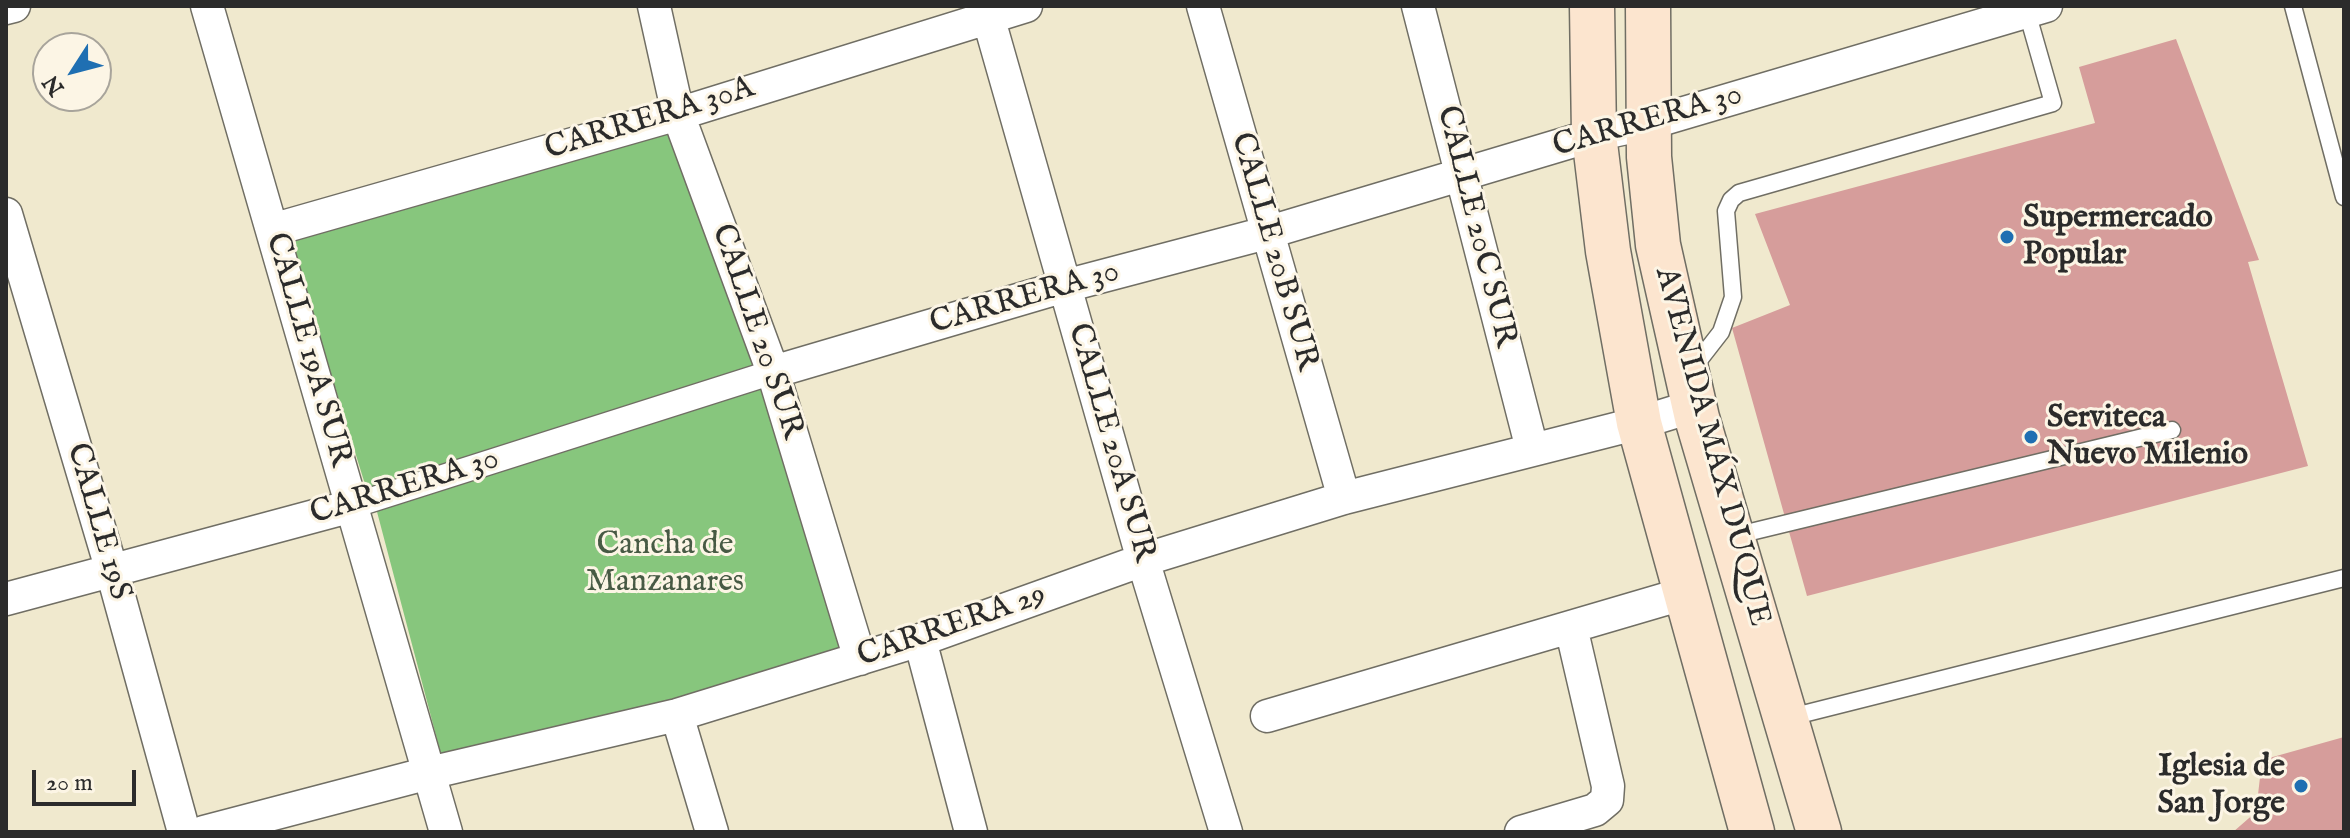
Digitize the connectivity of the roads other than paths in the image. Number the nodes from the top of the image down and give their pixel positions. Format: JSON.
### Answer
{"nodes":[{"id":1,"x":14,"y":6,"type":"edge"},
{"id":2,"x":207,"y":6,"type":"edge"},
{"id":3,"x":654,"y":6,"type":"edge"},
{"id":4,"x":1026,"y":6,"type":"edge"},
{"id":5,"x":1203,"y":6,"type":"edge"},
{"id":6,"x":1418,"y":6,"type":"edge"},
{"id":7,"x":1592,"y":6,"type":"edge"},
{"id":8,"x":1648,"y":6,"type":"edge"},
{"id":9,"x":2293,"y":6,"type":"edge"},
{"id":10,"x":6,"y":8,"type":"edge"},
{"id":11,"x":2037,"y":9,"type":"edge"},
{"id":12,"x":986,"y":11,"type":"edge"},
{"id":13,"x":678,"y":114,"type":"junction"},
{"id":14,"x":1650,"y":123,"type":"junction"},
{"id":15,"x":1594,"y":135,"type":"junction"},
{"id":16,"x":1461,"y":176,"type":"junction"},
{"id":17,"x":2344,"y":197,"type":"edge"},
{"id":18,"x":6,"y":214,"type":"edge"},
{"id":19,"x":272,"y":230,"type":"junction"},
{"id":20,"x":1266,"y":233,"type":"junction"},
{"id":21,"x":1065,"y":286,"type":"junction"},
{"id":22,"x":773,"y":372,"type":"junction"},
{"id":23,"x":1691,"y":391,"type":"junction"},
{"id":24,"x":1639,"y":423,"type":"junction"},
{"id":25,"x":2172,"y":430,"type":"dead end"},
{"id":26,"x":1532,"y":449,"type":"junction"},
{"id":27,"x":1344,"y":498,"type":"junction"},
{"id":28,"x":352,"y":506,"type":"junction"},
{"id":29,"x":1732,"y":537,"type":"junction"},
{"id":30,"x":1143,"y":560,"type":"junction"},
{"id":31,"x":112,"y":571,"type":"junction"},
{"id":32,"x":2344,"y":578,"type":"edge"},
{"id":33,"x":1686,"y":593,"type":"junction"},
{"id":34,"x":6,"y":599,"type":"edge"},
{"id":35,"x":1571,"y":627,"type":"junction"},
{"id":36,"x":920,"y":640,"type":"junction"},
{"id":37,"x":860,"y":659,"type":"junction"},
{"id":38,"x":677,"y":715,"type":"junction"},
{"id":39,"x":1267,"y":716,"type":"dead end"},
{"id":40,"x":1785,"y":719,"type":"junction"},
{"id":41,"x":429,"y":773,"type":"junction"},
{"id":42,"x":184,"y":832,"type":"edge"},
{"id":43,"x":204,"y":832,"type":"edge"},
{"id":44,"x":446,"y":832,"type":"edge"},
{"id":45,"x":712,"y":832,"type":"edge"},
{"id":46,"x":971,"y":832,"type":"edge"},
{"id":47,"x":1226,"y":832,"type":"edge"},
{"id":48,"x":1521,"y":832,"type":"edge"},
{"id":49,"x":1752,"y":832,"type":"edge"},
{"id":50,"x":1819,"y":832,"type":"edge"}],
"edges":[{"from":1,"to":10,"type":"street"},
{"from":2,"to":19,"type":"street","name":"CALLE 19A SUR"},
{"from":3,"to":13,"type":"street","name":"CALLE 20 SUR"},
{"from":4,"to":12,"type":"street","name":"CARRERA 30A"},
{"from":5,"to":20,"type":"street","name":"CALLE 20B SUR"},
{"from":6,"to":16,"type":"street","name":"CALLE 20C SUR"},
{"from":7,"to":15,"type":"main road","name":"AVENIDA MÁX DUQUE"},
{"from":8,"to":14,"type":"main road","name":"AVENIDA MÁX DUQUE"},
{"from":9,"to":17,"type":"lane"},
{"from":11,"to":14,"type":"street","name":"CARRERA 30"},
{"from":11,"to":23,"type":"lane"},
{"from":12,"to":13,"type":"street","name":"CARRERA 30A"},
{"from":12,"to":21,"type":"street","name":"CALLE 20A SUR"},
{"from":13,"to":19,"type":"street","name":"CARRERA 30A"},
{"from":13,"to":22,"type":"street","name":"CALLE 20 SUR"},
{"from":14,"to":15,"type":"street","name":"CARRERA 30"},
{"from":14,"to":23,"type":"main road","name":"AVENIDA MÁX DUQUE"},
{"from":15,"to":16,"type":"street","name":"CARRERA 30"},
{"from":15,"to":24,"type":"main road","name":"AVENIDA MÁX DUQUE"},
{"from":16,"to":20,"type":"street","name":"CARRERA 30"},
{"from":16,"to":26,"type":"street","name":"CALLE 20C SUR"},
{"from":18,"to":31,"type":"street","name":"CALLE 19S"},
{"from":19,"to":28,"type":"street","name":"CALLE 19A SUR"},
{"from":20,"to":21,"type":"street","name":"CARRERA 30"},
{"from":20,"to":27,"type":"street","name":"CALLE 20B SUR"},
{"from":21,"to":22,"type":"street","name":"CARRERA 30"},
{"from":21,"to":30,"type":"street","name":"CALLE 20A SUR"},
{"from":22,"to":28,"type":"street","name":"CARRERA 30"},
{"from":22,"to":37,"type":"street","name":"CALLE 20 SUR"},
{"from":23,"to":24,"type":"street","name":"CARRERA 29"},
{"from":23,"to":29,"type":"main road","name":"AVENIDA MÁX DUQUE"},
{"from":24,"to":26,"type":"street","name":"CARRERA 29"},
{"from":24,"to":33,"type":"main road","name":"AVENIDA MÁX DUQUE"},
{"from":25,"to":29,"type":"lane"},
{"from":26,"to":27,"type":"street","name":"CARRERA 29"},
{"from":27,"to":30,"type":"street","name":"CARRERA 29"},
{"from":28,"to":31,"type":"street","name":"CARRERA 30"},
{"from":28,"to":41,"type":"street","name":"CALLE 19A SUR"},
{"from":29,"to":40,"type":"main road","name":"AVENIDA MÁX DUQUE"},
{"from":30,"to":36,"type":"street","name":"CARRERA 29"},
{"from":30,"to":47,"type":"street","name":"CALLE 20A SUR"},
{"from":31,"to":34,"type":"street","name":"CARRERA 30"},
{"from":31,"to":42,"type":"street","name":"CALLE 19S"},
{"from":32,"to":40,"type":"lane"},
{"from":33,"to":35,"type":"street"},
{"from":33,"to":49,"type":"main road","name":"AVENIDA MÁX DUQUE"},
{"from":35,"to":39,"type":"street"},
{"from":35,"to":48,"type":"street"},
{"from":36,"to":37,"type":"street","name":"CARRERA 29"},
{"from":36,"to":46,"type":"street"},
{"from":37,"to":38,"type":"street","name":"CARRERA 29"},
{"from":38,"to":41,"type":"street","name":"CARRERA 29"},
{"from":38,"to":45,"type":"street"},
{"from":40,"to":50,"type":"main road","name":"AVENIDA MÁX DUQUE"},
{"from":41,"to":43,"type":"street","name":"CARRERA 29"},
{"from":41,"to":44,"type":"street","name":"CALLE 19A SUR"}]}
